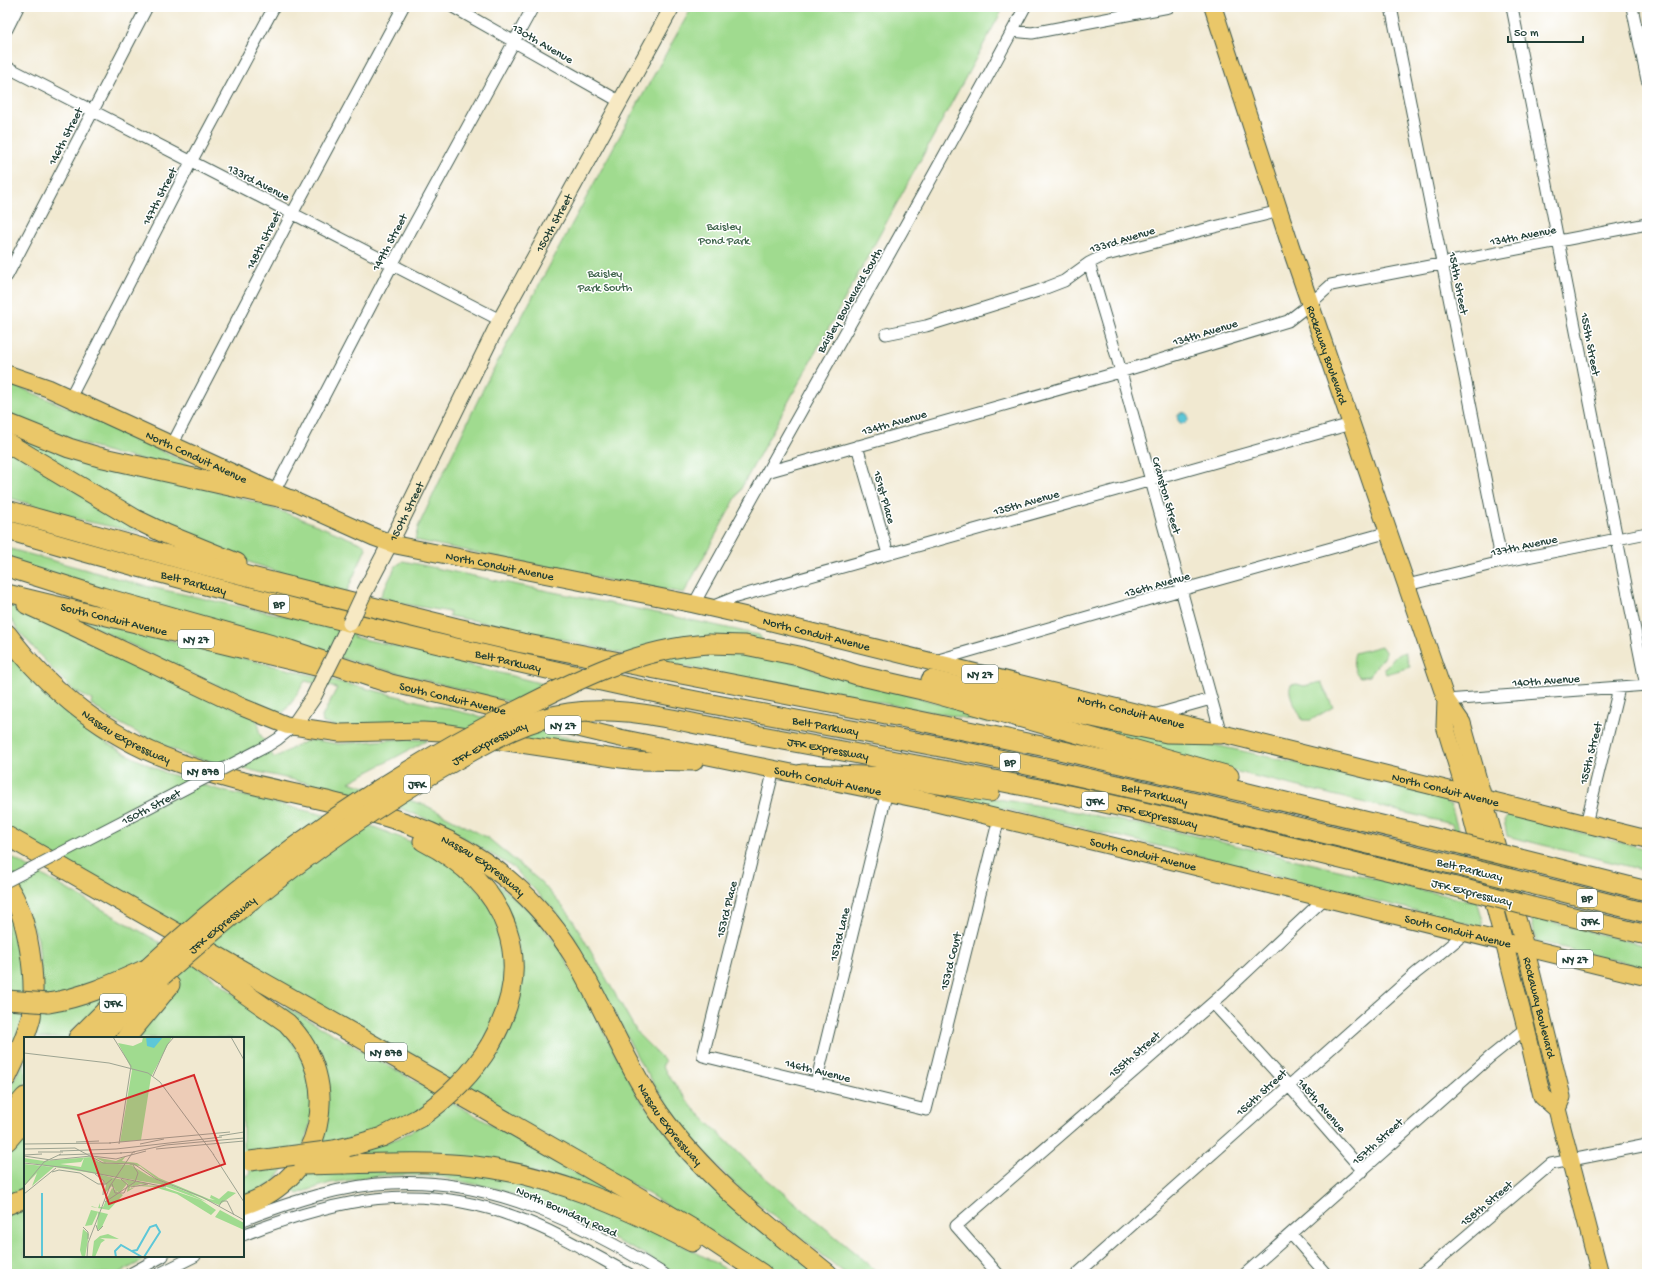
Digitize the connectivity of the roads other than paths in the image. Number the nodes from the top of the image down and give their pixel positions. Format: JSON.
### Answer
{"nodes":[{"id":1,"x":18,"y":7,"type":"edge"},
{"id":2,"x":147,"y":7,"type":"edge"},
{"id":3,"x":274,"y":7,"type":"edge"},
{"id":4,"x":403,"y":7,"type":"edge"},
{"id":5,"x":453,"y":7,"type":"edge"},
{"id":6,"x":532,"y":7,"type":"edge"},
{"id":7,"x":672,"y":7,"type":"edge"},
{"id":8,"x":1025,"y":7,"type":"edge"},
{"id":9,"x":1169,"y":7,"type":"edge"},
{"id":10,"x":1213,"y":7,"type":"edge"},
{"id":11,"x":1392,"y":7,"type":"edge"},
{"id":12,"x":1512,"y":7,"type":"edge"},
{"id":13,"x":1632,"y":7,"type":"edge"},
{"id":14,"x":7,"y":29,"type":"edge"},
{"id":15,"x":1012,"y":31,"type":"junction"},
{"id":16,"x":514,"y":41,"type":"junction"},
{"id":17,"x":7,"y":67,"type":"edge"},
{"id":18,"x":1647,"y":80,"type":"edge"},
{"id":19,"x":619,"y":101,"type":"junction"},
{"id":20,"x":93,"y":111,"type":"junction"},
{"id":21,"x":191,"y":162,"type":"junction"},
{"id":22,"x":1280,"y":211,"type":"junction"},
{"id":23,"x":292,"y":214,"type":"junction"},
{"id":24,"x":1647,"y":224,"type":"edge"},
{"id":25,"x":1558,"y":241,"type":"junction"},
{"id":26,"x":1089,"y":263,"type":"junction"},
{"id":27,"x":1442,"y":264,"type":"junction"},
{"id":28,"x":392,"y":265,"type":"junction"},
{"id":29,"x":7,"y":276,"type":"edge"},
{"id":30,"x":1310,"y":304,"type":"junction"},
{"id":31,"x":500,"y":320,"type":"junction"},
{"id":32,"x":886,"y":334,"type":"dead end"},
{"id":33,"x":7,"y":365,"type":"edge"},
{"id":34,"x":1120,"y":372,"type":"junction"},
{"id":35,"x":7,"y":374,"type":"edge"},
{"id":36,"x":48,"y":388,"type":"junction"},
{"id":37,"x":70,"y":398,"type":"junction"},
{"id":38,"x":7,"y":423,"type":"edge"},
{"id":39,"x":1351,"y":424,"type":"junction"},
{"id":40,"x":7,"y":442,"type":"edge"},
{"id":41,"x":172,"y":445,"type":"junction"},
{"id":42,"x":857,"y":446,"type":"junction"},
{"id":43,"x":767,"y":472,"type":"junction"},
{"id":44,"x":1150,"y":481,"type":"junction"},
{"id":45,"x":274,"y":492,"type":"junction"},
{"id":46,"x":292,"y":500,"type":"junction"},
{"id":47,"x":7,"y":510,"type":"edge"},
{"id":48,"x":7,"y":530,"type":"edge"},
{"id":49,"x":1389,"y":532,"type":"junction"},
{"id":50,"x":1647,"y":533,"type":"edge"},
{"id":51,"x":1617,"y":539,"type":"junction"},
{"id":52,"x":7,"y":540,"type":"edge"},
{"id":53,"x":390,"y":543,"type":"junction"},
{"id":54,"x":888,"y":554,"type":"junction"},
{"id":55,"x":123,"y":563,"type":"junction"},
{"id":56,"x":1497,"y":563,"type":"junction"},
{"id":57,"x":7,"y":567,"type":"edge"},
{"id":58,"x":1407,"y":585,"type":"junction"},
{"id":59,"x":1181,"y":590,"type":"junction"},
{"id":60,"x":7,"y":593,"type":"edge"},
{"id":61,"x":326,"y":597,"type":"junction"},
{"id":62,"x":7,"y":598,"type":"edge"},
{"id":63,"x":701,"y":606,"type":"junction"},
{"id":64,"x":7,"y":634,"type":"edge"},
{"id":65,"x":927,"y":677,"type":"junction"},
{"id":66,"x":386,"y":682,"type":"junction"},
{"id":67,"x":1646,"y":686,"type":"edge"},
{"id":68,"x":1619,"y":688,"type":"junction"},
{"id":69,"x":1212,"y":699,"type":"junction"},
{"id":70,"x":1446,"y":700,"type":"junction"},
{"id":71,"x":1148,"y":716,"type":"junction"},
{"id":72,"x":293,"y":726,"type":"junction"},
{"id":73,"x":1221,"y":734,"type":"junction"},
{"id":74,"x":740,"y":763,"type":"junction"},
{"id":75,"x":774,"y":769,"type":"junction"},
{"id":76,"x":802,"y":774,"type":"junction"},
{"id":77,"x":887,"y":791,"type":"junction"},
{"id":78,"x":298,"y":794,"type":"junction"},
{"id":79,"x":1466,"y":794,"type":"junction"},
{"id":80,"x":1483,"y":798,"type":"junction"},
{"id":81,"x":1000,"y":818,"type":"junction"},
{"id":82,"x":1354,"y":818,"type":"junction"},
{"id":83,"x":1192,"y":824,"type":"junction"},
{"id":84,"x":1586,"y":824,"type":"junction"},
{"id":85,"x":7,"y":837,"type":"edge"},
{"id":86,"x":1647,"y":839,"type":"edge"},
{"id":87,"x":1580,"y":874,"type":"junction"},
{"id":88,"x":7,"y":881,"type":"edge"},
{"id":89,"x":1647,"y":884,"type":"edge"},
{"id":90,"x":7,"y":886,"type":"edge"},
{"id":91,"x":1647,"y":891,"type":"edge"},
{"id":92,"x":1325,"y":898,"type":"junction"},
{"id":93,"x":1647,"y":913,"type":"edge"},
{"id":94,"x":1465,"y":933,"type":"junction"},
{"id":95,"x":1647,"y":935,"type":"edge"},
{"id":96,"x":1503,"y":942,"type":"junction"},
{"id":97,"x":1525,"y":947,"type":"junction"},
{"id":98,"x":160,"y":976,"type":"junction"},
{"id":99,"x":1647,"y":977,"type":"edge"},
{"id":100,"x":7,"y":1000,"type":"edge"},
{"id":101,"x":1213,"y":1003,"type":"junction"},
{"id":102,"x":1526,"y":1028,"type":"junction"},
{"id":103,"x":25,"y":1037,"type":"edge"},
{"id":104,"x":79,"y":1037,"type":"edge"},
{"id":105,"x":100,"y":1037,"type":"edge"},
{"id":106,"x":127,"y":1037,"type":"edge"},
{"id":107,"x":24,"y":1039,"type":"edge"},
{"id":108,"x":703,"y":1056,"type":"joint"},
{"id":109,"x":7,"y":1077,"type":"edge"},
{"id":110,"x":816,"y":1083,"type":"junction"},
{"id":111,"x":1288,"y":1085,"type":"junction"},
{"id":112,"x":24,"y":1098,"type":"edge"},
{"id":113,"x":1557,"y":1109,"type":"junction"},
{"id":114,"x":926,"y":1110,"type":"joint"},
{"id":115,"x":7,"y":1118,"type":"edge"},
{"id":116,"x":24,"y":1121,"type":"edge"},
{"id":117,"x":7,"y":1141,"type":"edge"},
{"id":118,"x":1647,"y":1145,"type":"edge"},
{"id":119,"x":1570,"y":1160,"type":"junction"},
{"id":120,"x":247,"y":1164,"type":"edge"},
{"id":121,"x":1363,"y":1171,"type":"junction"},
{"id":122,"x":24,"y":1198,"type":"edge"},
{"id":123,"x":7,"y":1205,"type":"edge"},
{"id":124,"x":244,"y":1205,"type":"edge"},
{"id":125,"x":244,"y":1220,"type":"edge"},
{"id":126,"x":1291,"y":1234,"type":"junction"},
{"id":127,"x":244,"y":1235,"type":"edge"},
{"id":128,"x":161,"y":1257,"type":"edge"},
{"id":129,"x":193,"y":1257,"type":"edge"},
{"id":130,"x":130,"y":1274,"type":"edge"},
{"id":131,"x":159,"y":1274,"type":"edge"},
{"id":132,"x":629,"y":1274,"type":"edge"},
{"id":133,"x":664,"y":1274,"type":"edge"},
{"id":134,"x":749,"y":1274,"type":"edge"},
{"id":135,"x":762,"y":1274,"type":"edge"},
{"id":136,"x":828,"y":1274,"type":"edge"},
{"id":137,"x":998,"y":1274,"type":"edge"},
{"id":138,"x":1077,"y":1274,"type":"edge"},
{"id":139,"x":1245,"y":1274,"type":"edge"},
{"id":140,"x":1326,"y":1274,"type":"edge"},
{"id":141,"x":1422,"y":1274,"type":"edge"},
{"id":142,"x":1600,"y":1274,"type":"edge"}],
"edges":[{"from":1,"to":14,"type":"street"},
{"from":2,"to":20,"type":"street","name":"146th Street"},
{"from":3,"to":21,"type":"street","name":"147th Street"},
{"from":4,"to":23,"type":"street","name":"148th Street"},
{"from":5,"to":16,"type":"street","name":"130th Avenue"},
{"from":6,"to":16,"type":"street","name":"149th Street"},
{"from":7,"to":19,"type":"main road","name":"150th Street"},
{"from":8,"to":15,"type":"street","name":"Baisley Boulevard South"},
{"from":9,"to":15,"type":"street"},
{"from":10,"to":22,"type":"main road","name":"Rockaway Boulevard"},
{"from":11,"to":27,"type":"street","name":"154th Street"},
{"from":12,"to":25,"type":"street","name":"155th Street"},
{"from":13,"to":18,"type":"street"},
{"from":15,"to":43,"type":"street","name":"Baisley Boulevard South"},
{"from":16,"to":19,"type":"street","name":"130th Avenue"},
{"from":16,"to":28,"type":"street","name":"149th Street"},
{"from":17,"to":20,"type":"street","name":"133rd Avenue"},
{"from":19,"to":31,"type":"main road","name":"150th Street"},
{"from":20,"to":21,"type":"street","name":"133rd Avenue"},
{"from":20,"to":29,"type":"street","name":"146th Street"},
{"from":21,"to":23,"type":"street","name":"133rd Avenue"},
{"from":21,"to":37,"type":"street","name":"147th Street"},
{"from":22,"to":26,"type":"street","name":"133rd Avenue"},
{"from":22,"to":30,"type":"main road","name":"Rockaway Boulevard"},
{"from":23,"to":28,"type":"street","name":"133rd Avenue"},
{"from":23,"to":41,"type":"street","name":"148th Street"},
{"from":24,"to":25,"type":"street","name":"134th Avenue"},
{"from":25,"to":27,"type":"street","name":"134th Avenue"},
{"from":25,"to":51,"type":"street","name":"155th Street"},
{"from":26,"to":32,"type":"street","name":"133rd Avenue"},
{"from":26,"to":34,"type":"street","name":"Cranston Street"},
{"from":27,"to":30,"type":"street","name":"134th Avenue"},
{"from":27,"to":56,"type":"street","name":"154th Street"},
{"from":28,"to":31,"type":"street","name":"133rd Avenue"},
{"from":28,"to":45,"type":"street","name":"149th Street"},
{"from":30,"to":34,"type":"street","name":"134th Avenue"},
{"from":30,"to":39,"type":"main road","name":"Rockaway Boulevard"},
{"from":31,"to":53,"type":"main road","name":"150th Street"},
{"from":33,"to":36,"type":"street"},
{"from":34,"to":42,"type":"street","name":"134th Avenue"},
{"from":34,"to":44,"type":"street","name":"Cranston Street"},
{"from":35,"to":36,"type":"main road","name":"North Conduit Avenue","number":"NY 27"},
{"from":36,"to":37,"type":"main road","name":"North Conduit Avenue","number":"NY 27"},
{"from":37,"to":41,"type":"main road","name":"North Conduit Avenue","number":"NY 27"},
{"from":38,"to":46,"type":"highway"},
{"from":39,"to":44,"type":"street","name":"135th Avenue"},
{"from":39,"to":49,"type":"main road","name":"Rockaway Boulevard"},
{"from":40,"to":61,"type":"highway"},
{"from":41,"to":45,"type":"main road","name":"North Conduit Avenue","number":"NY 27"},
{"from":42,"to":43,"type":"street","name":"134th Avenue"},
{"from":42,"to":54,"type":"street","name":"151st Place"},
{"from":43,"to":63,"type":"street","name":"Baisley Boulevard South"},
{"from":44,"to":54,"type":"street","name":"135th Avenue"},
{"from":44,"to":59,"type":"street","name":"Cranston Street"},
{"from":45,"to":46,"type":"main road","name":"North Conduit Avenue","number":"NY 27"},
{"from":46,"to":53,"type":"main road","name":"North Conduit Avenue","number":"NY 27"},
{"from":47,"to":61,"type":"highway","name":"Belt Parkway","number":"BP"},
{"from":48,"to":55,"type":"highway","name":"Belt Parkway","number":"BP"},
{"from":49,"to":58,"type":"main road","name":"Rockaway Boulevard"},
{"from":49,"to":59,"type":"street","name":"136th Avenue"},
{"from":50,"to":51,"type":"street","name":"137th Avenue"},
{"from":51,"to":56,"type":"street","name":"137th Avenue"},
{"from":51,"to":67,"type":"street","name":"155th Street"},
{"from":52,"to":55,"type":"highway"},
{"from":53,"to":63,"type":"main road","name":"North Conduit Avenue","number":"NY 27"},
{"from":53,"to":72,"type":"main road","name":"150th Street","bridge":true},
{"from":54,"to":63,"type":"street","name":"135th Avenue"},
{"from":55,"to":93,"type":"highway","name":"Belt Parkway","number":"BP","bridge":true},
{"from":56,"to":58,"type":"street","name":"137th Avenue"},
{"from":57,"to":66,"type":"highway"},
{"from":58,"to":70,"type":"main road","name":"Rockaway Boulevard"},
{"from":59,"to":65,"type":"street","name":"136th Avenue"},
{"from":59,"to":69,"type":"street","name":"Cranston Street"},
{"from":60,"to":66,"type":"main road","name":"South Conduit Avenue","number":"NY 27"},
{"from":61,"to":82,"type":"highway","name":"Belt Parkway","number":"BP"},
{"from":62,"to":72,"type":"main road"},
{"from":63,"to":65,"type":"main road","name":"North Conduit Avenue","number":"NY 27"},
{"from":64,"to":78,"type":"highway","name":"Nassau Expressway","number":"NY 878"},
{"from":65,"to":71,"type":"main road","name":"North Conduit Avenue","number":"NY 27"},
{"from":65,"to":73,"type":"highway"},
{"from":65,"to":82,"type":"highway"},
{"from":65,"to":98,"type":"highway","name":"JFK Expressway","number":"JFK","bridge":true},
{"from":66,"to":74,"type":"main road","name":"South Conduit Avenue","number":"NY 27"},
{"from":67,"to":68,"type":"street","name":"140th Avenue"},
{"from":68,"to":70,"type":"street","name":"140th Avenue"},
{"from":68,"to":84,"type":"street","name":"155th Street"},
{"from":69,"to":71,"type":"street"},
{"from":69,"to":73,"type":"street","name":"Cranston Street"},
{"from":70,"to":79,"type":"main road","name":"Rockaway Boulevard"},
{"from":70,"to":80,"type":"main road","name":"Rockaway Boulevard"},
{"from":71,"to":73,"type":"main road","name":"North Conduit Avenue","number":"NY 27"},
{"from":72,"to":74,"type":"main road"},
{"from":72,"to":88,"type":"street","name":"150th Street","bridge":true},
{"from":73,"to":79,"type":"main road","name":"North Conduit Avenue","number":"NY 27"},
{"from":74,"to":75,"type":"main road","name":"South Conduit Avenue","number":"NY 27"},
{"from":75,"to":76,"type":"main road","name":"South Conduit Avenue","number":"NY 27"},
{"from":75,"to":108,"type":"street","name":"153rd Place"},
{"from":76,"to":77,"type":"main road","name":"South Conduit Avenue","number":"NY 27"},
{"from":76,"to":83,"type":"highway"},
{"from":77,"to":81,"type":"main road","name":"South Conduit Avenue","number":"NY 27"},
{"from":77,"to":110,"type":"street","name":"153rd Lane"},
{"from":78,"to":120,"type":"highway","bridge":true},
{"from":78,"to":136,"type":"highway","name":"Nassau Expressway","number":"NY 878"},
{"from":79,"to":80,"type":"main road","name":"North Conduit Avenue","number":"NY 27"},
{"from":79,"to":96,"type":"main road","name":"Rockaway Boulevard"},
{"from":80,"to":84,"type":"main road","name":"North Conduit Avenue","number":"NY 27"},
{"from":80,"to":97,"type":"main road","name":"Rockaway Boulevard"},
{"from":81,"to":92,"type":"main road","name":"South Conduit Avenue","number":"NY 27"},
{"from":81,"to":114,"type":"street","name":"153rd Court"},
{"from":82,"to":87,"type":"highway","name":"Belt Parkway","number":"BP","bridge":true},
{"from":83,"to":95,"type":"highway","name":"JFK Expressway","number":"JFK","bridge":true},
{"from":83,"to":98,"type":"highway","name":"JFK Expressway","number":"JFK","bridge":true},
{"from":84,"to":86,"type":"main road","name":"North Conduit Avenue","number":"NY 27"},
{"from":85,"to":124,"type":"highway"},
{"from":85,"to":135,"type":"highway","number":"NY 878"},
{"from":87,"to":89,"type":"highway"},
{"from":87,"to":91,"type":"highway","name":"Belt Parkway","number":"BP"},
{"from":90,"to":103,"type":"highway"},
{"from":92,"to":94,"type":"main road","name":"South Conduit Avenue","number":"NY 27"},
{"from":92,"to":101,"type":"street","name":"155th Street"},
{"from":94,"to":96,"type":"main road","name":"South Conduit Avenue","number":"NY 27"},
{"from":94,"to":111,"type":"street","name":"156th Street"},
{"from":96,"to":97,"type":"main road","name":"South Conduit Avenue","number":"NY 27"},
{"from":96,"to":102,"type":"main road","name":"Rockaway Boulevard"},
{"from":97,"to":99,"type":"main road","name":"South Conduit Avenue","number":"NY 27"},
{"from":97,"to":113,"type":"main road","name":"Rockaway Boulevard"},
{"from":98,"to":100,"type":"highway","bridge":true},
{"from":98,"to":104,"type":"highway","name":"JFK Expressway","number":"JFK"},
{"from":98,"to":105,"type":"highway","name":"JFK Expressway","number":"JFK"},
{"from":98,"to":106,"type":"highway"},
{"from":101,"to":111,"type":"street","name":"145th Avenue"},
{"from":101,"to":137,"type":"street","name":"155th Street"},
{"from":102,"to":113,"type":"main road","name":"Rockaway Boulevard"},
{"from":102,"to":121,"type":"street","name":"157th Street"},
{"from":107,"to":109,"type":"highway"},
{"from":108,"to":110,"type":"street","name":"146th Avenue"},
{"from":110,"to":114,"type":"street","name":"146th Avenue"},
{"from":111,"to":121,"type":"street","name":"145th Avenue"},
{"from":111,"to":138,"type":"street","name":"156th Street"},
{"from":112,"to":115,"type":"highway"},
{"from":113,"to":119,"type":"main road","name":"Rockaway Boulevard"},
{"from":116,"to":117,"type":"highway"},
{"from":118,"to":119,"type":"street","name":"158th Street"},
{"from":119,"to":141,"type":"street","name":"158th Street"},
{"from":119,"to":142,"type":"main road","name":"Rockaway Boulevard"},
{"from":120,"to":134,"type":"highway","bridge":true},
{"from":121,"to":126,"type":"street","name":"157th Street"},
{"from":122,"to":123,"type":"highway"},
{"from":125,"to":133,"type":"street","name":"North Boundary Road"},
{"from":126,"to":139,"type":"street","name":"157th Street"},
{"from":126,"to":140,"type":"street"},
{"from":127,"to":132,"type":"street"},
{"from":128,"to":130,"type":"street"},
{"from":129,"to":131,"type":"street"}]}
